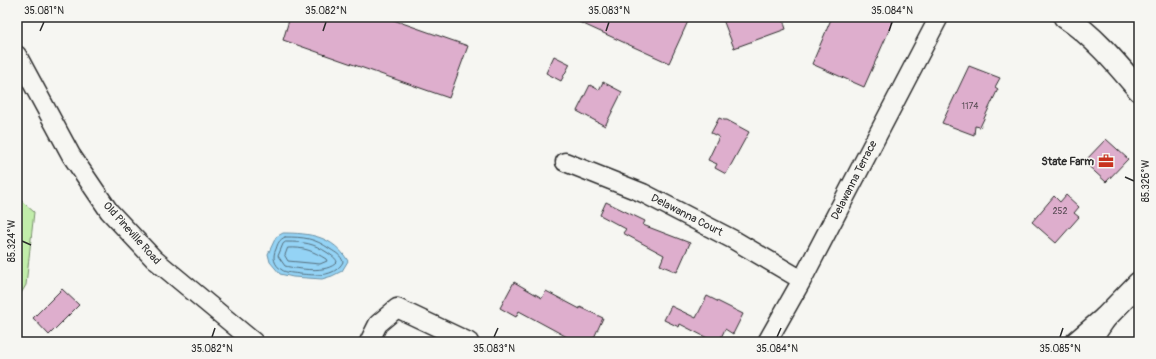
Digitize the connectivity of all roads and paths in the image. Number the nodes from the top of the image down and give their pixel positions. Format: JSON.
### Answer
{"nodes":[{"id":1,"x":939,"y":17,"type":"edge"},
{"id":2,"x":1065,"y":17,"type":"edge"},
{"id":3,"x":17,"y":55,"type":"edge"},
{"id":4,"x":1139,"y":90,"type":"edge"},
{"id":5,"x":565,"y":162,"type":"dead end"},
{"id":6,"x":802,"y":280,"type":"junction"},
{"id":7,"x":1139,"y":283,"type":"edge"},
{"id":8,"x":1105,"y":318,"type":"junction"},
{"id":9,"x":254,"y":342,"type":"edge"},
{"id":10,"x":369,"y":342,"type":"edge"},
{"id":11,"x":469,"y":342,"type":"edge"},
{"id":12,"x":767,"y":342,"type":"edge"},
{"id":13,"x":1077,"y":342,"type":"edge"},
{"id":14,"x":1089,"y":342,"type":"edge"}],
"edges":[{"from":1,"to":6,"type":"street","name":"Delawanna Terrace"},
{"from":2,"to":4,"type":"main road"},
{"from":3,"to":9,"type":"street","name":"Old Pineville Road"},
{"from":5,"to":6,"type":"street","name":"Delawanna Court"},
{"from":6,"to":12,"type":"street","name":"Delawanna Terrace"},
{"from":7,"to":8,"type":"main road"},
{"from":8,"to":13,"type":"main road"},
{"from":8,"to":14,"type":"main road"},
{"from":10,"to":11,"type":"street"}]}
